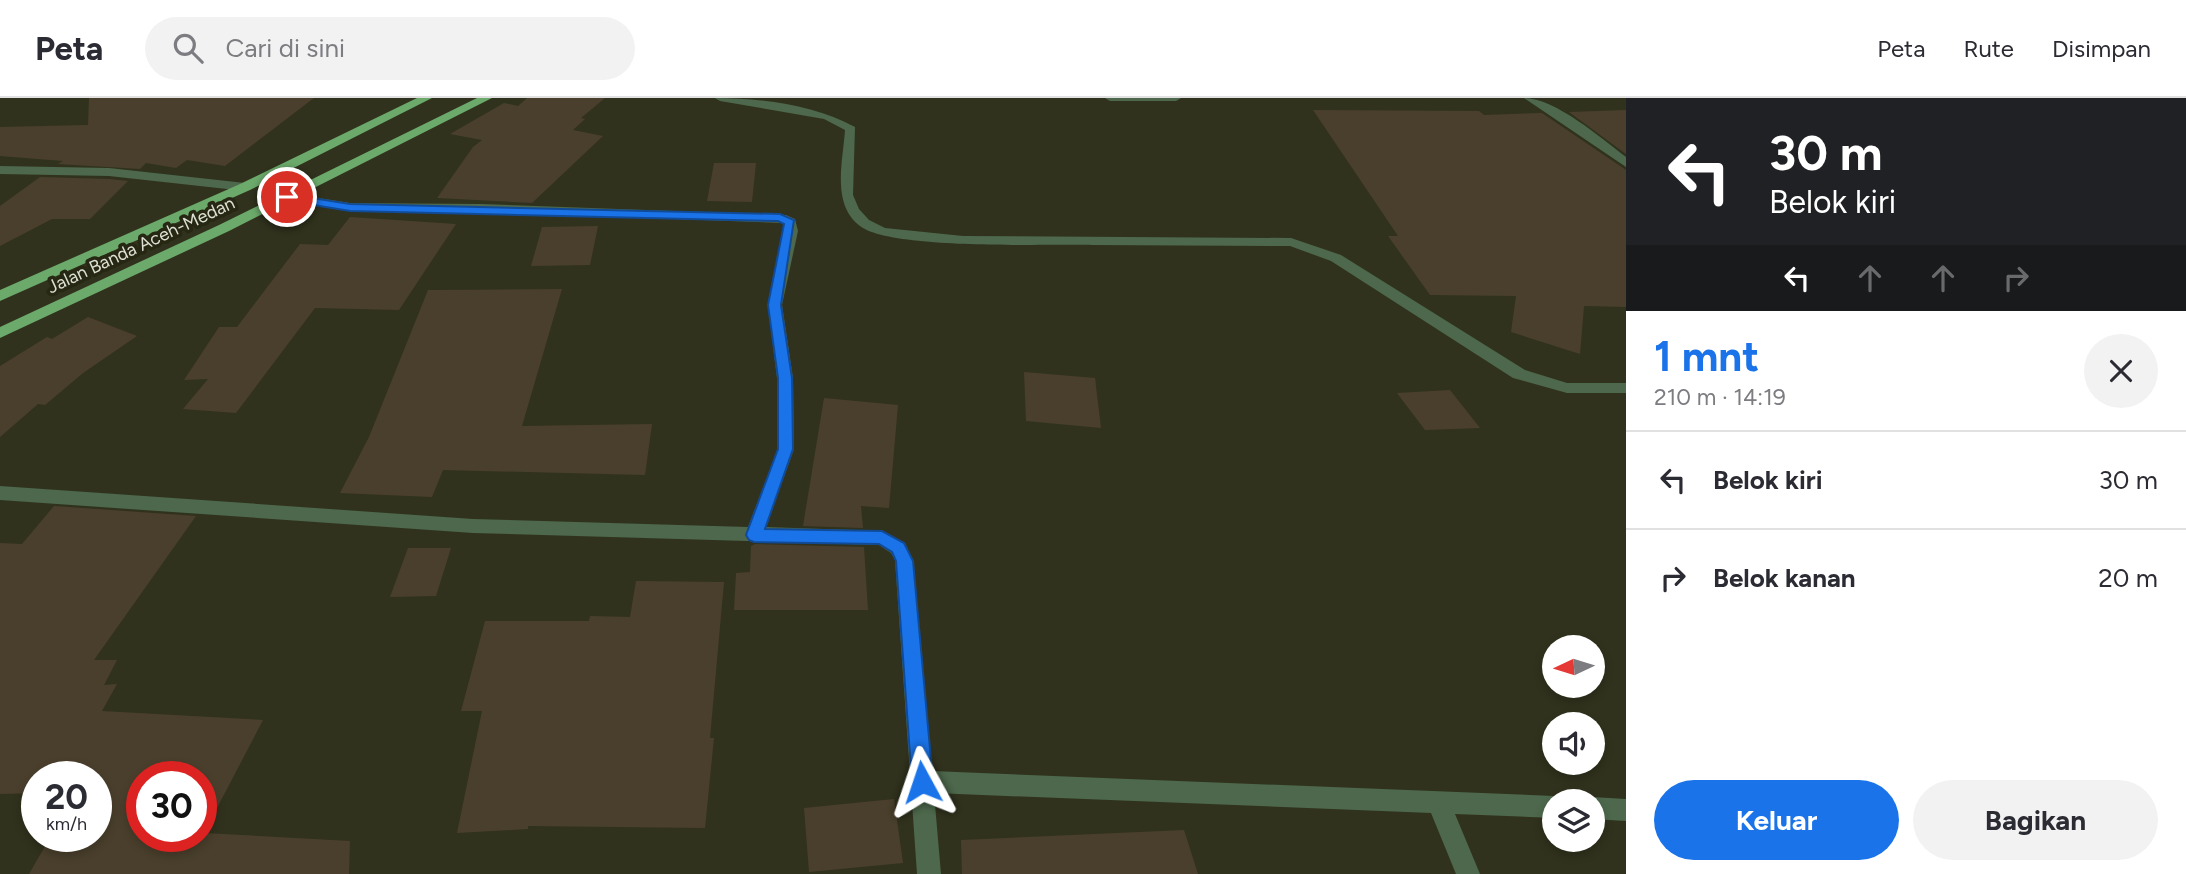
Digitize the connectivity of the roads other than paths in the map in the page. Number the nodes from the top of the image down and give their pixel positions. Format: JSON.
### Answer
{"nodes":[{"id":1,"x":426,"y":98,"type":"edge"},
{"id":2,"x":486,"y":98,"type":"edge"},
{"id":3,"x":720,"y":98,"type":"edge"},
{"id":4,"x":1110,"y":98,"type":"edge"},
{"id":5,"x":1176,"y":98,"type":"edge"},
{"id":6,"x":1529,"y":98,"type":"edge"},
{"id":7,"x":1626,"y":163,"type":"edge"},
{"id":8,"x":0,"y":170,"type":"edge"},
{"id":9,"x":245,"y":187,"type":"junction"},
{"id":10,"x":287,"y":197,"type":"junction"},
{"id":11,"x":0,"y":296,"type":"edge"},
{"id":12,"x":0,"y":333,"type":"edge"},
{"id":13,"x":1626,"y":388,"type":"edge"},
{"id":14,"x":0,"y":493,"type":"edge"},
{"id":15,"x":754,"y":535,"type":"junction"},
{"id":16,"x":922,"y":782,"type":"junction"},
{"id":17,"x":1438,"y":802,"type":"junction"},
{"id":18,"x":1542,"y":806,"type":"edge"},
{"id":19,"x":1605,"y":809,"type":"edge"},
{"id":20,"x":1626,"y":810,"type":"edge"},
{"id":21,"x":929,"y":874,"type":"edge"},
{"id":22,"x":1468,"y":874,"type":"edge"}],
"edges":[{"from":1,"to":9,"type":"highway","name":"Jalan Banda Aceh-Medan"},
{"from":2,"to":10,"type":"highway","name":"Jalan Banda Aceh-Medan"},
{"from":3,"to":13,"type":"street"},
{"from":4,"to":5,"type":"street"},
{"from":6,"to":7,"type":"street"},
{"from":8,"to":9,"type":"street"},
{"from":9,"to":11,"type":"highway","name":"Jalan Banda Aceh-Medan"},
{"from":10,"to":12,"type":"highway","name":"Jalan Banda Aceh-Medan"},
{"from":10,"to":15,"type":"street"},
{"from":14,"to":15,"type":"street"},
{"from":15,"to":16,"type":"street"},
{"from":16,"to":17,"type":"street"},
{"from":16,"to":21,"type":"street"},
{"from":17,"to":18,"type":"street"},
{"from":17,"to":22,"type":"street"},
{"from":19,"to":20,"type":"street"}]}
